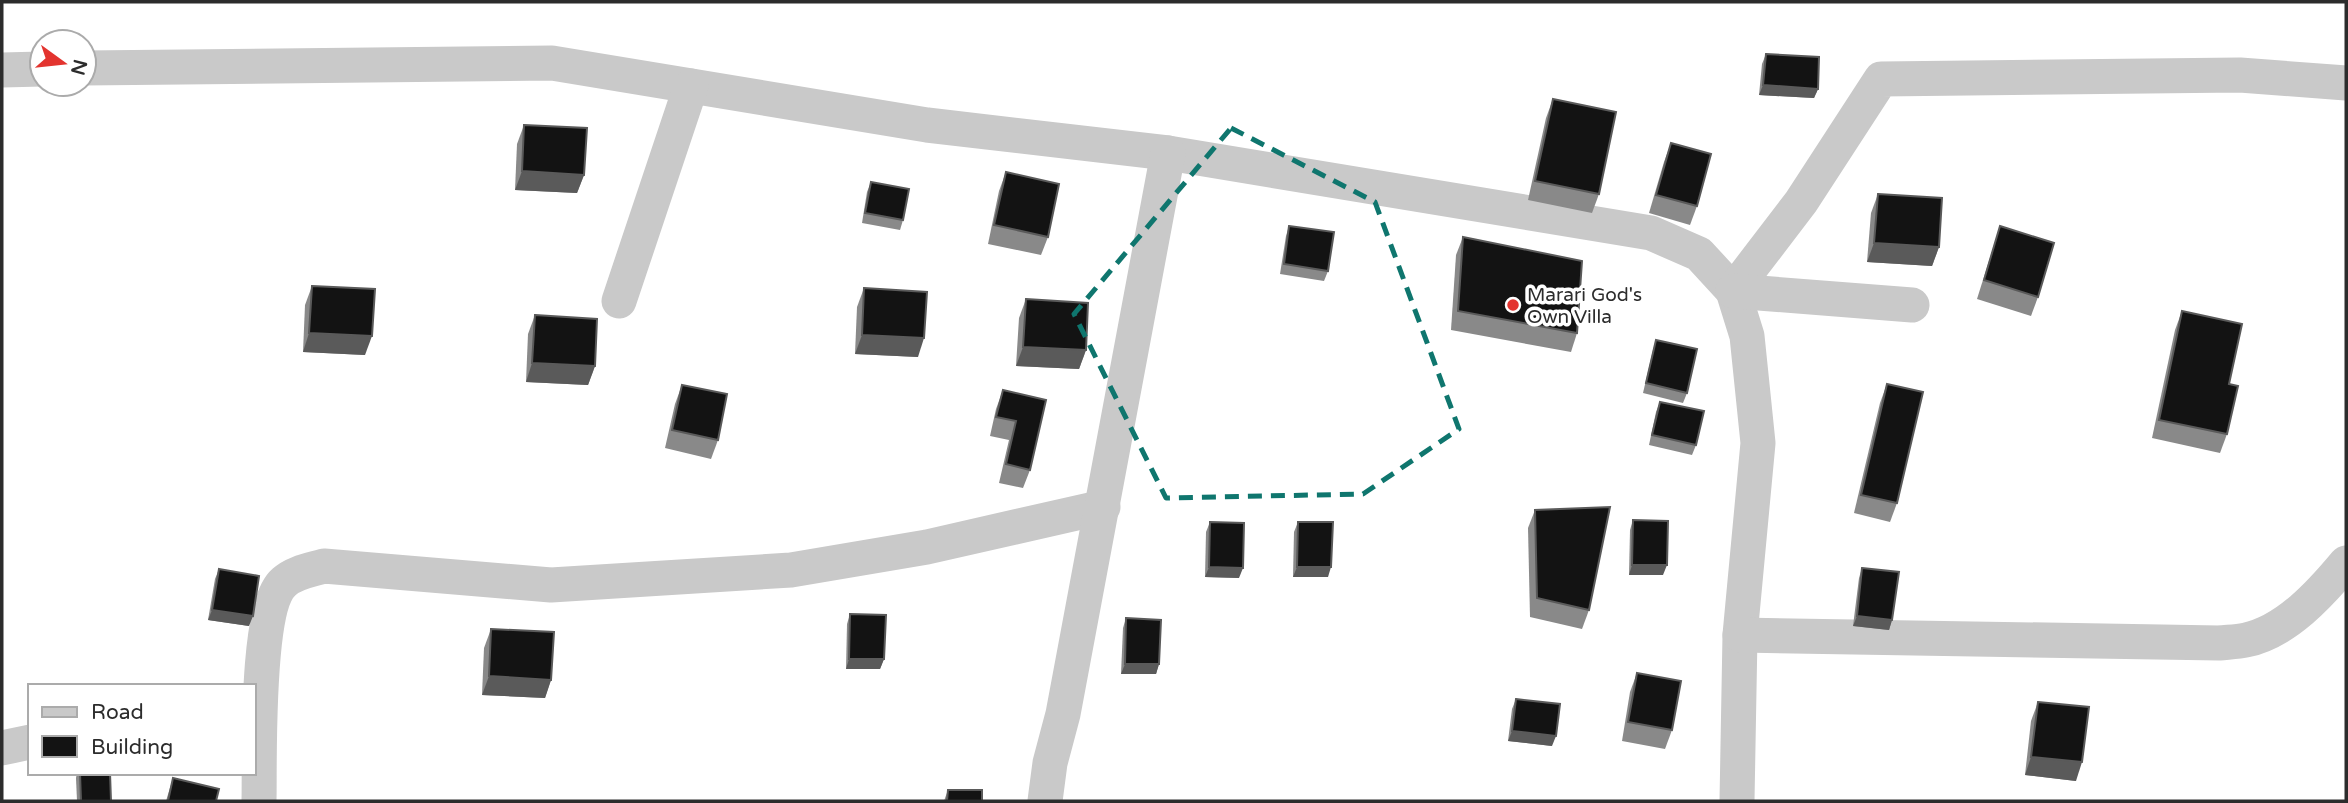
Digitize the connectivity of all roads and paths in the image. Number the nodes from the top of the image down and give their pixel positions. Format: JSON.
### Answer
{"nodes":[{"id":1,"x":98,"y":68,"type":"edge"},
{"id":2,"x":28,"y":69,"type":"edge"},
{"id":3,"x":2,"y":70,"type":"edge"},
{"id":4,"x":2346,"y":83,"type":"edge"},
{"id":5,"x":691,"y":86,"type":"junction"},
{"id":6,"x":1168,"y":153,"type":"junction"},
{"id":7,"x":1734,"y":291,"type":"junction"},
{"id":8,"x":618,"y":301,"type":"dead end"},
{"id":9,"x":1912,"y":305,"type":"dead end"},
{"id":10,"x":1103,"y":507,"type":"junction"},
{"id":11,"x":2346,"y":563,"type":"edge"},
{"id":12,"x":1740,"y":635,"type":"junction"},
{"id":13,"x":258,"y":699,"type":"edge"},
{"id":14,"x":28,"y":743,"type":"edge"},
{"id":15,"x":2,"y":748,"type":"edge"},
{"id":16,"x":259,"y":801,"type":"edge"},
{"id":17,"x":1045,"y":801,"type":"edge"},
{"id":18,"x":1737,"y":801,"type":"edge"}],
"edges":[{"from":1,"to":5,"type":"street"},
{"from":2,"to":3,"type":"street"},
{"from":4,"to":7,"type":"street"},
{"from":5,"to":6,"type":"street"},
{"from":5,"to":8,"type":"street"},
{"from":6,"to":7,"type":"street"},
{"from":6,"to":10,"type":"street"},
{"from":7,"to":9,"type":"street"},
{"from":7,"to":12,"type":"street"},
{"from":10,"to":13,"type":"street"},
{"from":10,"to":17,"type":"street"},
{"from":11,"to":12,"type":"street"},
{"from":12,"to":18,"type":"street"},
{"from":13,"to":16,"type":"street"},
{"from":14,"to":15,"type":"street"}]}
